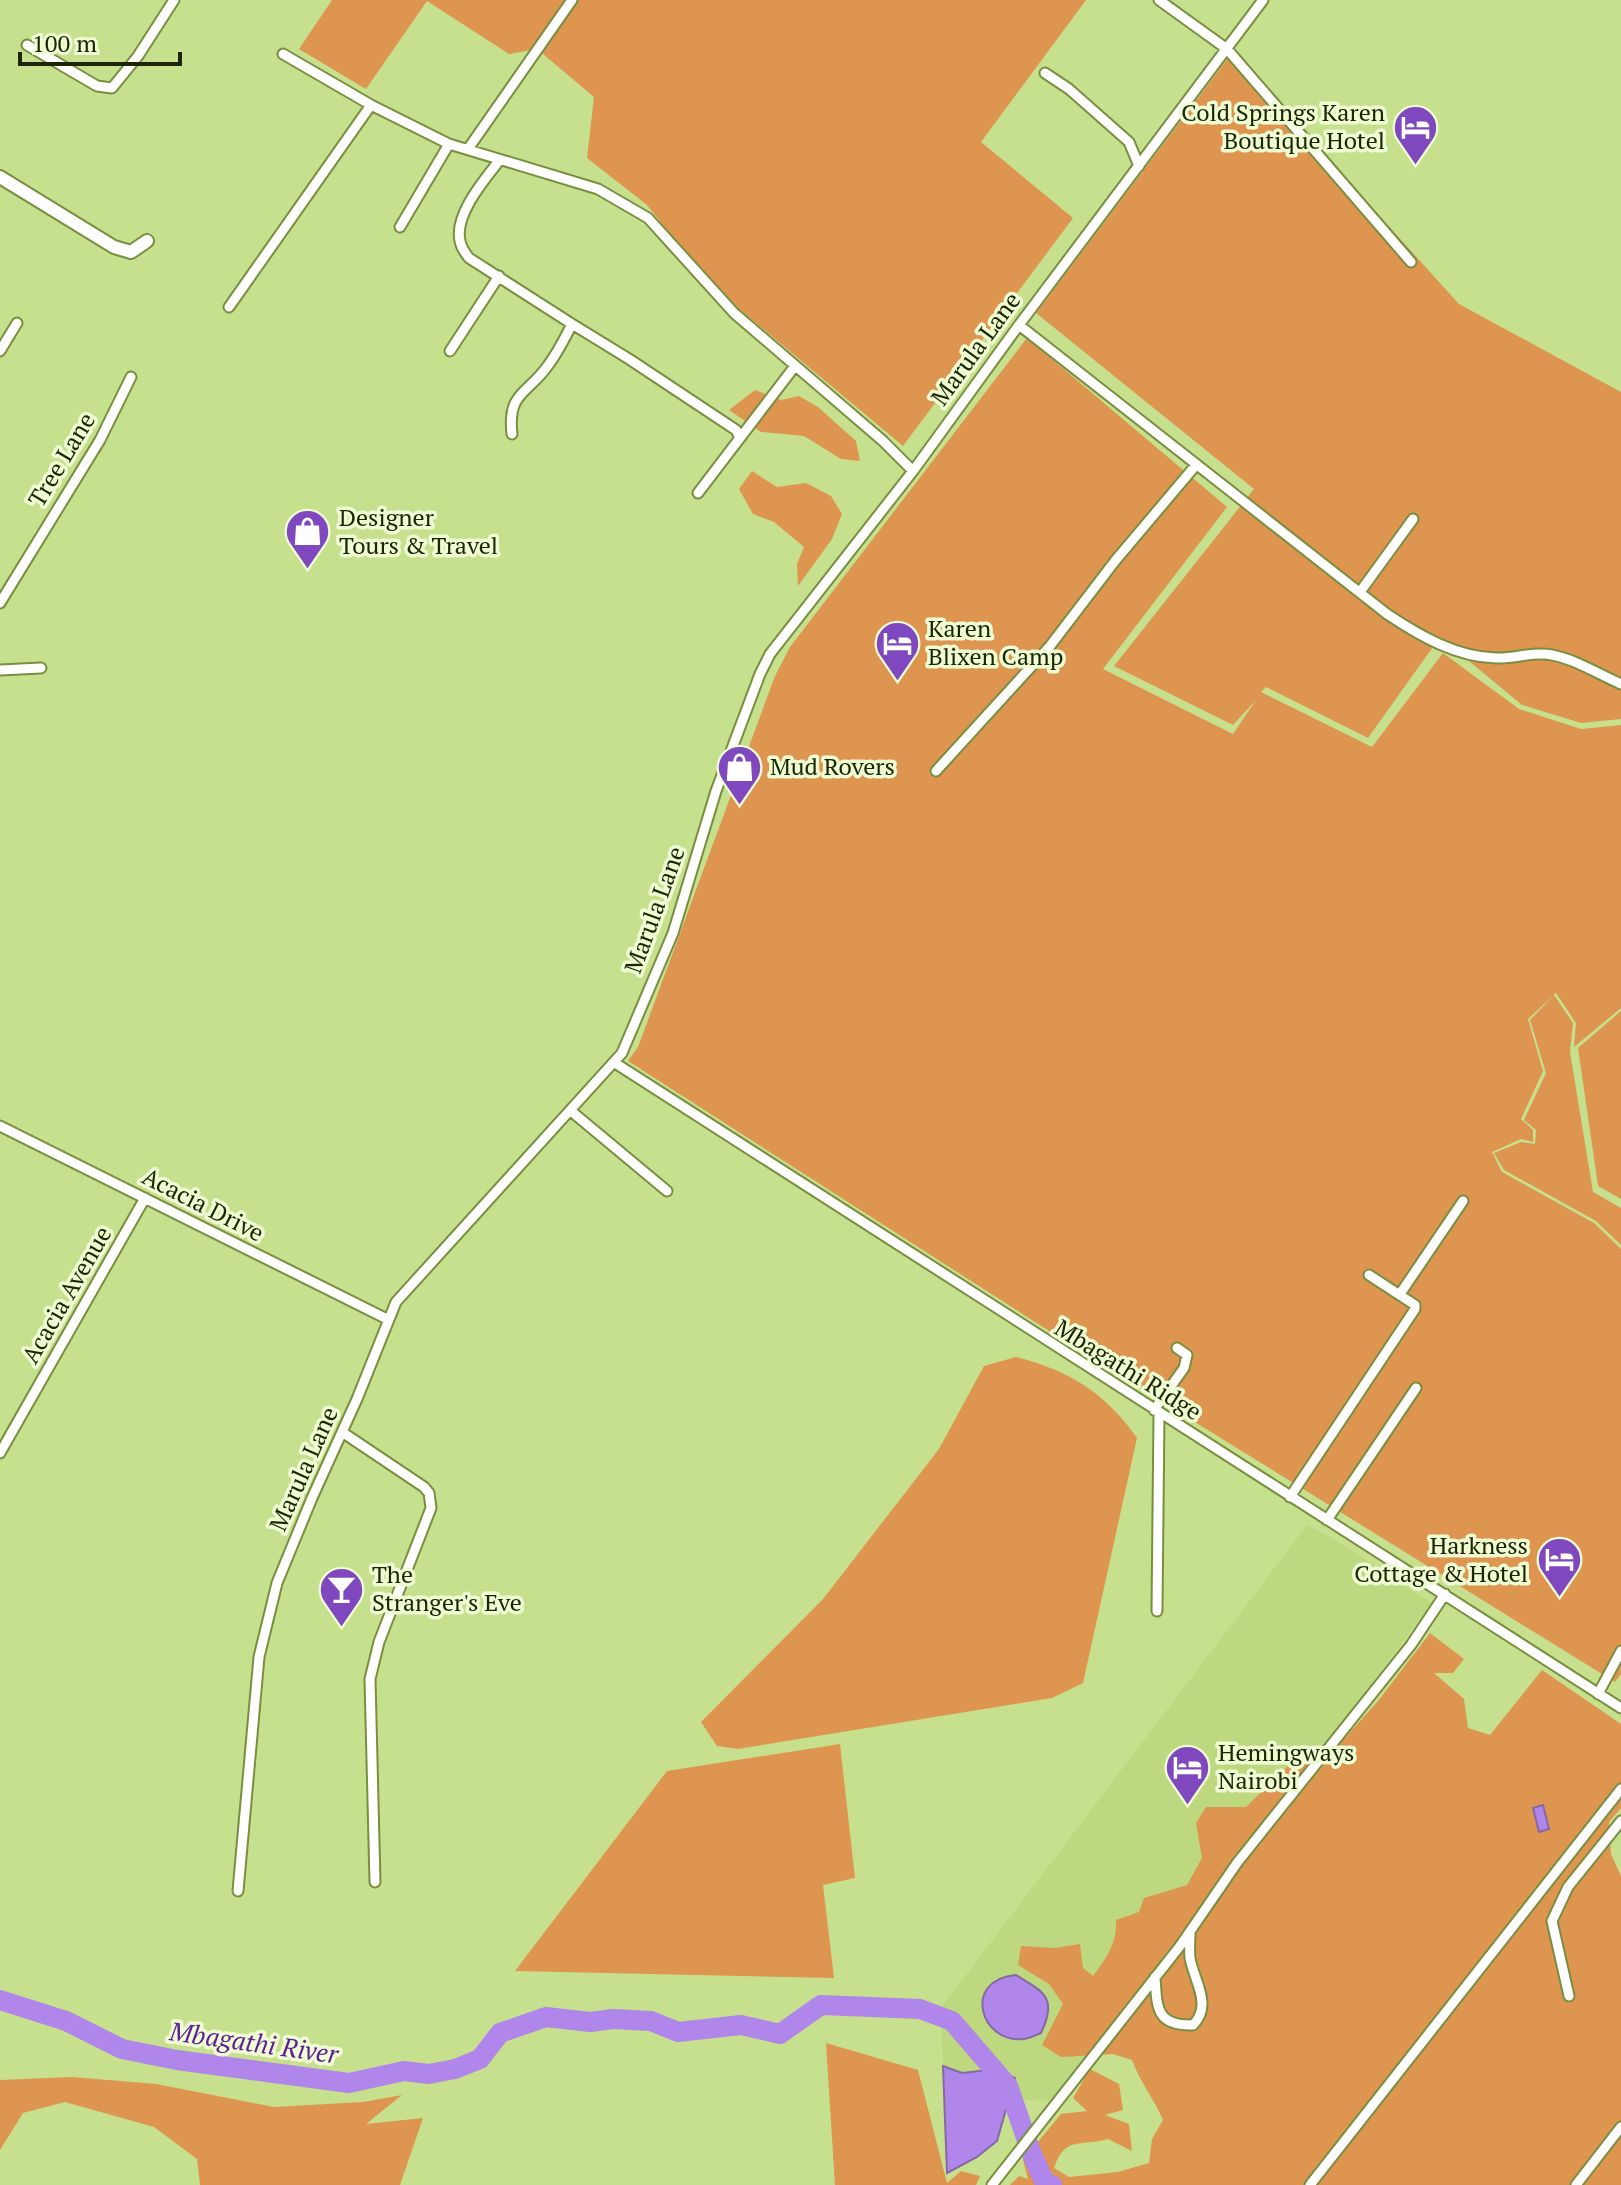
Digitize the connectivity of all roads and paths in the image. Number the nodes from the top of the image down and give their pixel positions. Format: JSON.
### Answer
{"nodes":[{"id":1,"x":174,"y":0,"type":"edge"},
{"id":2,"x":572,"y":0,"type":"edge"},
{"id":3,"x":1159,"y":0,"type":"edge"},
{"id":4,"x":1263,"y":0,"type":"edge"},
{"id":5,"x":27,"y":45,"type":"dead end"},
{"id":6,"x":1227,"y":49,"type":"junction"},
{"id":7,"x":283,"y":54,"type":"dead end"},
{"id":8,"x":1045,"y":73,"type":"dead end"},
{"id":9,"x":371,"y":105,"type":"junction"},
{"id":10,"x":449,"y":144,"type":"junction"},
{"id":11,"x":468,"y":149,"type":"junction"},
{"id":12,"x":499,"y":161,"type":"junction"},
{"id":13,"x":1139,"y":166,"type":"junction"},
{"id":14,"x":0,"y":177,"type":"edge"},
{"id":15,"x":400,"y":227,"type":"dead end"},
{"id":16,"x":147,"y":241,"type":"dead end"},
{"id":17,"x":1411,"y":262,"type":"dead end"},
{"id":18,"x":499,"y":276,"type":"junction"},
{"id":19,"x":229,"y":307,"type":"dead end"},
{"id":20,"x":17,"y":323,"type":"dead end"},
{"id":21,"x":572,"y":324,"type":"junction"},
{"id":22,"x":1019,"y":325,"type":"junction"},
{"id":23,"x":0,"y":351,"type":"edge"},
{"id":24,"x":450,"y":351,"type":"dead end"},
{"id":25,"x":795,"y":366,"type":"junction"},
{"id":26,"x":131,"y":377,"type":"dead end"},
{"id":27,"x":512,"y":434,"type":"dead end"},
{"id":28,"x":740,"y":438,"type":"junction"},
{"id":29,"x":1196,"y":465,"type":"junction"},
{"id":30,"x":913,"y":471,"type":"junction"},
{"id":31,"x":698,"y":493,"type":"dead end"},
{"id":32,"x":1413,"y":519,"type":"dead end"},
{"id":33,"x":1360,"y":592,"type":"junction"},
{"id":34,"x":0,"y":603,"type":"edge"},
{"id":35,"x":41,"y":668,"type":"dead end"},
{"id":36,"x":0,"y":670,"type":"edge"},
{"id":37,"x":1621,"y":684,"type":"edge"},
{"id":38,"x":936,"y":771,"type":"dead end"},
{"id":39,"x":615,"y":1063,"type":"junction"},
{"id":40,"x":571,"y":1111,"type":"junction"},
{"id":41,"x":0,"y":1126,"type":"edge"},
{"id":42,"x":667,"y":1191,"type":"dead end"},
{"id":43,"x":145,"y":1198,"type":"junction"},
{"id":44,"x":1463,"y":1201,"type":"dead end"},
{"id":45,"x":1369,"y":1275,"type":"dead end"},
{"id":46,"x":1400,"y":1294,"type":"junction"},
{"id":47,"x":387,"y":1319,"type":"junction"},
{"id":48,"x":1177,"y":1348,"type":"dead end"},
{"id":49,"x":1416,"y":1388,"type":"dead end"},
{"id":50,"x":1157,"y":1412,"type":"junction"},
{"id":51,"x":342,"y":1432,"type":"junction"},
{"id":52,"x":0,"y":1453,"type":"edge"},
{"id":53,"x":1290,"y":1497,"type":"junction"},
{"id":54,"x":1327,"y":1520,"type":"junction"},
{"id":55,"x":1445,"y":1594,"type":"junction"},
{"id":56,"x":1157,"y":1611,"type":"dead end"},
{"id":57,"x":1621,"y":1651,"type":"edge"},
{"id":58,"x":1598,"y":1694,"type":"junction"},
{"id":59,"x":1621,"y":1708,"type":"edge"},
{"id":60,"x":1621,"y":1789,"type":"edge"},
{"id":61,"x":1621,"y":1821,"type":"edge"},
{"id":62,"x":375,"y":1882,"type":"dead end"},
{"id":63,"x":238,"y":1891,"type":"dead end"},
{"id":64,"x":1190,"y":1930,"type":"junction"},
{"id":65,"x":1155,"y":1977,"type":"junction"},
{"id":66,"x":1569,"y":1996,"type":"dead end"},
{"id":67,"x":1621,"y":2127,"type":"edge"},
{"id":68,"x":992,"y":2185,"type":"edge"},
{"id":69,"x":1310,"y":2185,"type":"edge"},
{"id":70,"x":1576,"y":2185,"type":"edge"}],
"edges":[{"from":1,"to":5,"type":"street"},
{"from":2,"to":11,"type":"street"},
{"from":3,"to":6,"type":"street"},
{"from":4,"to":6,"type":"street","name":"Marula Lane"},
{"from":6,"to":13,"type":"street","name":"Marula Lane"},
{"from":6,"to":17,"type":"street"},
{"from":7,"to":9,"type":"street"},
{"from":8,"to":13,"type":"street"},
{"from":9,"to":10,"type":"street"},
{"from":9,"to":19,"type":"street"},
{"from":10,"to":11,"type":"street"},
{"from":10,"to":15,"type":"street"},
{"from":11,"to":12,"type":"street"},
{"from":12,"to":18,"type":"street"},
{"from":12,"to":25,"type":"street"},
{"from":13,"to":22,"type":"street","name":"Marula Lane"},
{"from":14,"to":16,"type":"street"},
{"from":18,"to":21,"type":"street"},
{"from":18,"to":24,"type":"street"},
{"from":20,"to":23,"type":"street"},
{"from":21,"to":27,"type":"street"},
{"from":21,"to":28,"type":"street"},
{"from":22,"to":29,"type":"street"},
{"from":22,"to":30,"type":"street","name":"Marula Lane"},
{"from":25,"to":28,"type":"street"},
{"from":25,"to":30,"type":"street"},
{"from":26,"to":34,"type":"street","name":"Tree Lane"},
{"from":28,"to":31,"type":"street"},
{"from":29,"to":33,"type":"street"},
{"from":29,"to":38,"type":"street"},
{"from":30,"to":39,"type":"street","name":"Marula Lane"},
{"from":32,"to":33,"type":"street"},
{"from":33,"to":37,"type":"street"},
{"from":35,"to":36,"type":"street"},
{"from":39,"to":40,"type":"street","name":"Marula Lane"},
{"from":39,"to":50,"type":"street","name":"Mbagathi Ridge"},
{"from":40,"to":42,"type":"street"},
{"from":40,"to":47,"type":"street","name":"Marula Lane"},
{"from":41,"to":43,"type":"street","name":"Acacia Drive"},
{"from":43,"to":47,"type":"street","name":"Acacia Drive"},
{"from":43,"to":52,"type":"street","name":"Acacia Avenue"},
{"from":44,"to":46,"type":"street"},
{"from":45,"to":46,"type":"street"},
{"from":46,"to":53,"type":"street"},
{"from":47,"to":51,"type":"street","name":"Marula Lane"},
{"from":48,"to":50,"type":"street"},
{"from":49,"to":54,"type":"street"},
{"from":50,"to":53,"type":"street","name":"Mbagathi Ridge"},
{"from":50,"to":56,"type":"street"},
{"from":51,"to":62,"type":"street"},
{"from":51,"to":63,"type":"street","name":"Marula Lane"},
{"from":53,"to":54,"type":"street","name":"Mbagathi Ridge"},
{"from":54,"to":55,"type":"street","name":"Mbagathi Ridge"},
{"from":55,"to":58,"type":"street","name":"Mbagathi Ridge"},
{"from":55,"to":64,"type":"street"},
{"from":57,"to":58,"type":"street"},
{"from":58,"to":59,"type":"street","name":"Mbagathi Ridge"},
{"from":60,"to":69,"type":"street"},
{"from":61,"to":66,"type":"street"},
{"from":64,"to":65,"type":"street"},
{"from":64,"to":65,"type":"street"},
{"from":65,"to":68,"type":"street"},
{"from":67,"to":70,"type":"street"}]}
